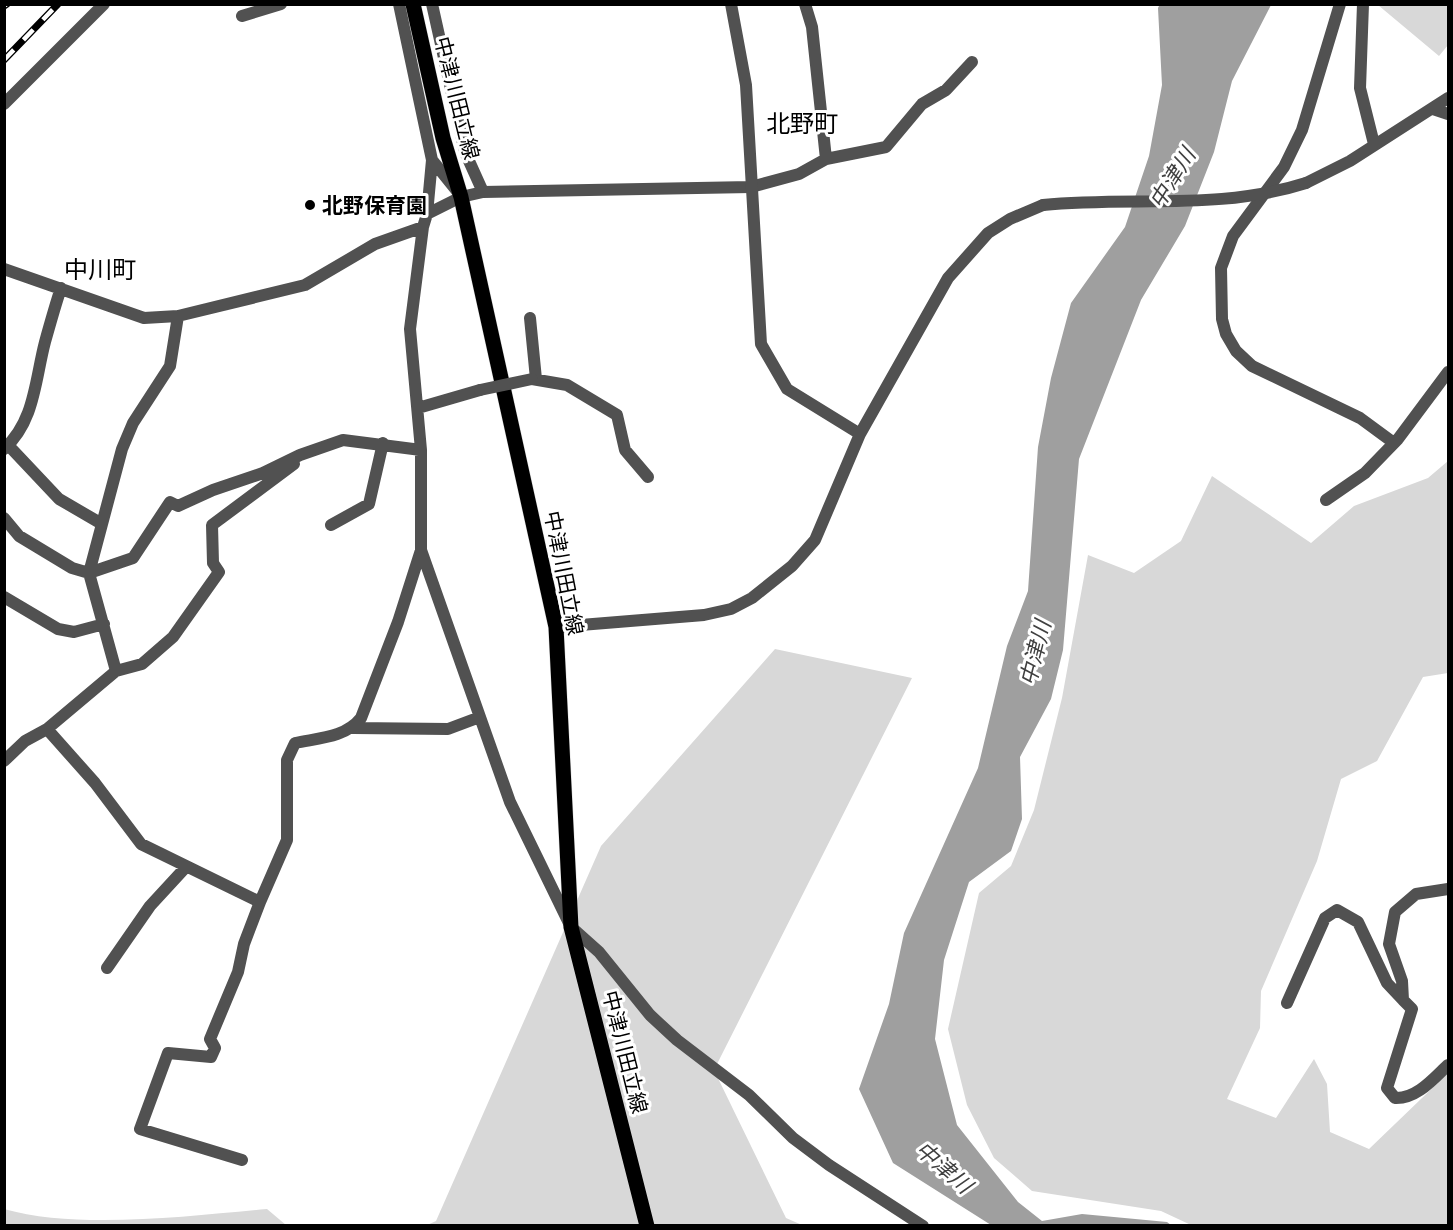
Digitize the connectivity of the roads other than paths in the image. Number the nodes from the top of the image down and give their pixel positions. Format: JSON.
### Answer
{"nodes":[{"id":1,"x":104,"y":4,"type":"edge"},
{"id":2,"x":281,"y":4,"type":"edge"},
{"id":3,"x":399,"y":4,"type":"edge"},
{"id":4,"x":413,"y":4,"type":"edge"},
{"id":5,"x":432,"y":4,"type":"edge"},
{"id":6,"x":731,"y":4,"type":"edge"},
{"id":7,"x":805,"y":4,"type":"edge"},
{"id":8,"x":1340,"y":4,"type":"edge"},
{"id":9,"x":1363,"y":4,"type":"edge"},
{"id":10,"x":242,"y":16,"type":"dead end"},
{"id":11,"x":972,"y":62,"type":"dead end"},
{"id":12,"x":1449,"y":98,"type":"edge"},
{"id":13,"x":4,"y":104,"type":"edge"},
{"id":14,"x":1433,"y":109,"type":"junction"},
{"id":15,"x":1449,"y":114,"type":"edge"},
{"id":16,"x":1374,"y":144,"type":"junction"},
{"id":17,"x":826,"y":159,"type":"junction"},
{"id":18,"x":432,"y":160,"type":"junction"},
{"id":19,"x":751,"y":187,"type":"junction"},
{"id":20,"x":483,"y":192,"type":"junction"},
{"id":21,"x":461,"y":197,"type":"junction"},
{"id":22,"x":428,"y":214,"type":"junction"},
{"id":23,"x":423,"y":227,"type":"junction"},
{"id":24,"x":4,"y":269,"type":"edge"},
{"id":25,"x":61,"y":288,"type":"junction"},
{"id":26,"x":178,"y":316,"type":"junction"},
{"id":27,"x":530,"y":318,"type":"dead end"},
{"id":28,"x":1449,"y":372,"type":"edge"},
{"id":29,"x":534,"y":379,"type":"junction"},
{"id":30,"x":418,"y":408,"type":"junction"},
{"id":31,"x":860,"y":434,"type":"junction"},
{"id":32,"x":383,"y":443,"type":"junction"},
{"id":33,"x":1394,"y":443,"type":"junction"},
{"id":34,"x":7,"y":448,"type":"edge"},
{"id":35,"x":421,"y":450,"type":"junction"},
{"id":36,"x":300,"y":454,"type":"junction"},
{"id":37,"x":648,"y":477,"type":"dead end"},
{"id":38,"x":1326,"y":500,"type":"dead end"},
{"id":39,"x":4,"y":518,"type":"edge"},
{"id":40,"x":102,"y":524,"type":"junction"},
{"id":41,"x":331,"y":525,"type":"dead end"},
{"id":42,"x":421,"y":550,"type":"junction"},
{"id":43,"x":89,"y":573,"type":"junction"},
{"id":44,"x":4,"y":597,"type":"edge"},
{"id":45,"x":104,"y":624,"type":"junction"},
{"id":46,"x":556,"y":627,"type":"junction"},
{"id":47,"x":116,"y":671,"type":"junction"},
{"id":48,"x":480,"y":717,"type":"junction"},
{"id":49,"x":354,"y":728,"type":"junction"},
{"id":50,"x":47,"y":729,"type":"junction"},
{"id":51,"x":4,"y":761,"type":"edge"},
{"id":52,"x":184,"y":868,"type":"junction"},
{"id":53,"x":1449,"y":889,"type":"edge"},
{"id":54,"x":260,"y":902,"type":"junction"},
{"id":55,"x":571,"y":927,"type":"junction"},
{"id":56,"x":107,"y":968,"type":"dead end"},
{"id":57,"x":1403,"y":1000,"type":"junction"},
{"id":58,"x":1287,"y":1003,"type":"dead end"},
{"id":59,"x":1449,"y":1065,"type":"edge"},
{"id":60,"x":242,"y":1160,"type":"dead end"},
{"id":61,"x":647,"y":1226,"type":"edge"},
{"id":62,"x":923,"y":1226,"type":"edge"}],
"edges":[{"from":1,"to":13,"type":"street"},
{"from":2,"to":10,"type":"street"},
{"from":3,"to":18,"type":"street"},
{"from":4,"to":21,"type":"main road","name":"中津川田立線"},
{"from":5,"to":20,"type":"street"},
{"from":6,"to":19,"type":"street"},
{"from":7,"to":17,"type":"street"},
{"from":8,"to":33,"type":"street"},
{"from":9,"to":16,"type":"street"},
{"from":11,"to":17,"type":"street"},
{"from":12,"to":14,"type":"street"},
{"from":14,"to":15,"type":"street"},
{"from":14,"to":16,"type":"street"},
{"from":16,"to":31,"type":"street","bridge":true},
{"from":17,"to":19,"type":"street"},
{"from":18,"to":21,"type":"street"},
{"from":18,"to":22,"type":"street"},
{"from":19,"to":20,"type":"street"},
{"from":19,"to":31,"type":"street"},
{"from":20,"to":21,"type":"street"},
{"from":21,"to":22,"type":"street"},
{"from":21,"to":46,"type":"main road","name":"中津川田立線"},
{"from":22,"to":23,"type":"street"},
{"from":23,"to":26,"type":"street"},
{"from":23,"to":30,"type":"street"},
{"from":24,"to":25,"type":"street"},
{"from":25,"to":26,"type":"street"},
{"from":25,"to":34,"type":"street"},
{"from":26,"to":40,"type":"street"},
{"from":27,"to":29,"type":"street"},
{"from":28,"to":33,"type":"street"},
{"from":29,"to":30,"type":"street","bridge":true},
{"from":29,"to":37,"type":"street"},
{"from":30,"to":35,"type":"street"},
{"from":31,"to":46,"type":"street"},
{"from":32,"to":35,"type":"street"},
{"from":32,"to":36,"type":"street"},
{"from":32,"to":41,"type":"street"},
{"from":33,"to":38,"type":"street"},
{"from":34,"to":40,"type":"street"},
{"from":35,"to":42,"type":"street"},
{"from":36,"to":43,"type":"street"},
{"from":36,"to":47,"type":"street"},
{"from":39,"to":43,"type":"street"},
{"from":40,"to":43,"type":"street"},
{"from":42,"to":48,"type":"street"},
{"from":42,"to":49,"type":"street"},
{"from":43,"to":45,"type":"street"},
{"from":44,"to":45,"type":"street"},
{"from":45,"to":47,"type":"street"},
{"from":46,"to":55,"type":"main road","name":"中津川田立線"},
{"from":47,"to":50,"type":"street"},
{"from":48,"to":49,"type":"street"},
{"from":48,"to":55,"type":"street"},
{"from":49,"to":54,"type":"street"},
{"from":50,"to":51,"type":"street"},
{"from":50,"to":52,"type":"street"},
{"from":52,"to":54,"type":"street"},
{"from":52,"to":56,"type":"street"},
{"from":53,"to":57,"type":"street"},
{"from":54,"to":60,"type":"street"},
{"from":55,"to":61,"type":"main road","name":"中津川田立線"},
{"from":55,"to":62,"type":"street"},
{"from":57,"to":58,"type":"street"},
{"from":57,"to":59,"type":"street"}]}
